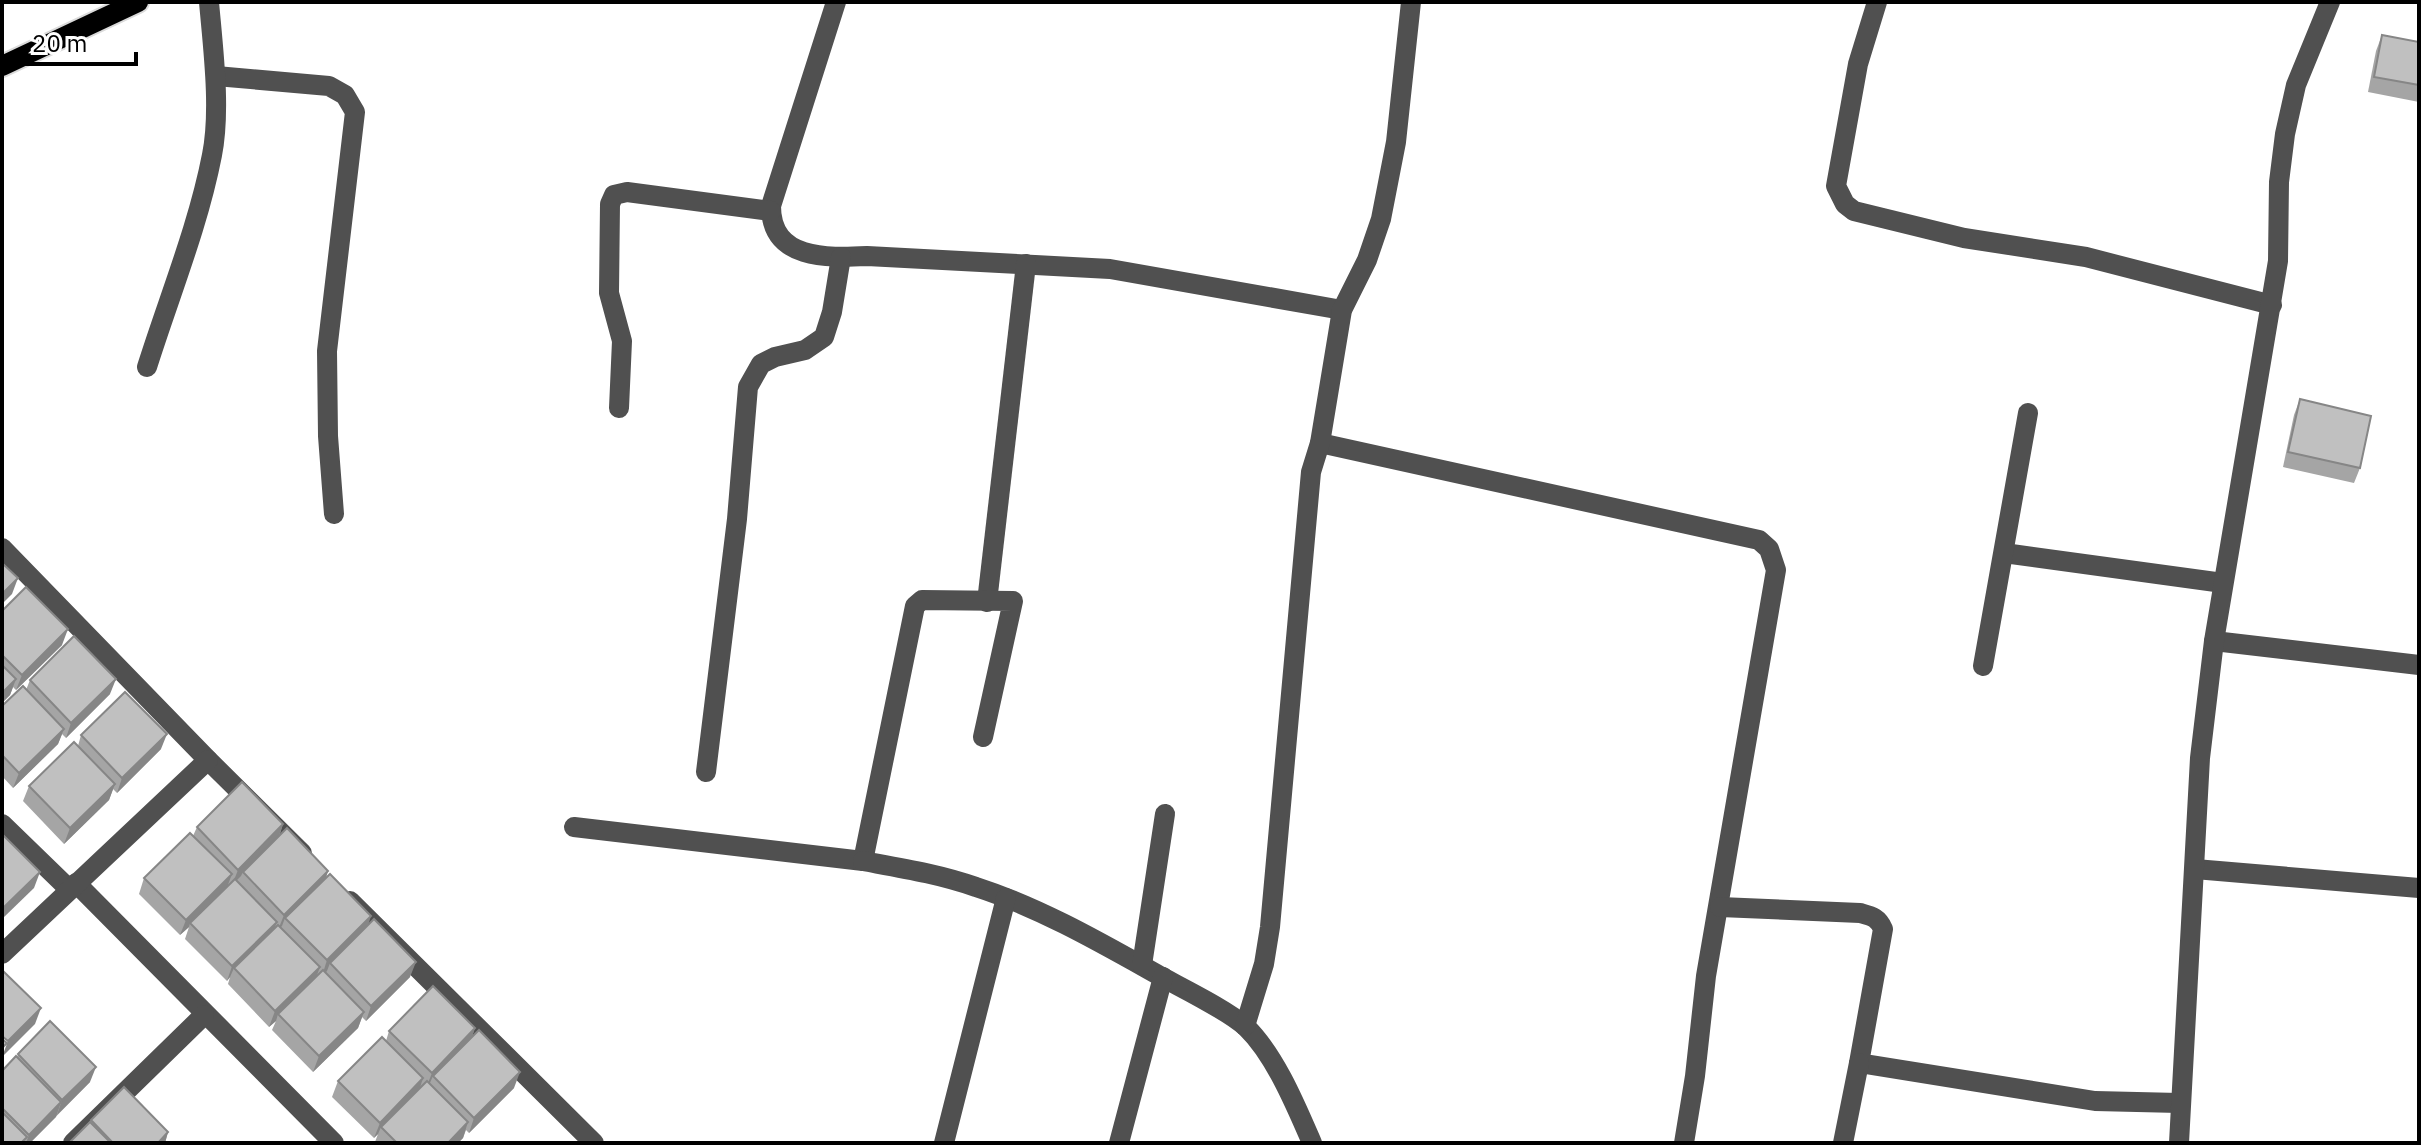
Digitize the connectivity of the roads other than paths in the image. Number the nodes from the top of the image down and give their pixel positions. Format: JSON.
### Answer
{"nodes":[{"id":1,"x":138,"y":2,"type":"edge"},
{"id":2,"x":209,"y":2,"type":"edge"},
{"id":3,"x":836,"y":2,"type":"edge"},
{"id":4,"x":1411,"y":2,"type":"edge"},
{"id":5,"x":1877,"y":2,"type":"edge"},
{"id":6,"x":2330,"y":2,"type":"edge"},
{"id":7,"x":2,"y":66,"type":"edge"},
{"id":8,"x":216,"y":76,"type":"junction"},
{"id":9,"x":771,"y":211,"type":"junction"},
{"id":10,"x":841,"y":257,"type":"junction"},
{"id":11,"x":1026,"y":264,"type":"junction"},
{"id":12,"x":2272,"y":305,"type":"junction"},
{"id":13,"x":1342,"y":310,"type":"junction"},
{"id":14,"x":147,"y":367,"type":"dead end"},
{"id":15,"x":619,"y":408,"type":"dead end"},
{"id":16,"x":2028,"y":413,"type":"dead end"},
{"id":17,"x":1320,"y":443,"type":"junction"},
{"id":18,"x":334,"y":514,"type":"dead end"},
{"id":19,"x":2,"y":548,"type":"edge"},
{"id":20,"x":2004,"y":553,"type":"junction"},
{"id":21,"x":2223,"y":583,"type":"junction"},
{"id":22,"x":987,"y":602,"type":"junction"},
{"id":23,"x":2214,"y":641,"type":"junction"},
{"id":24,"x":2419,"y":665,"type":"edge"},
{"id":25,"x":1983,"y":666,"type":"dead end"},
{"id":26,"x":983,"y":737,"type":"dead end"},
{"id":27,"x":208,"y":760,"type":"junction"},
{"id":28,"x":706,"y":772,"type":"dead end"},
{"id":29,"x":1165,"y":814,"type":"dead end"},
{"id":30,"x":2,"y":824,"type":"edge"},
{"id":31,"x":574,"y":827,"type":"dead end"},
{"id":32,"x":863,"y":861,"type":"junction"},
{"id":33,"x":2195,"y":869,"type":"junction"},
{"id":34,"x":72,"y":886,"type":"junction"},
{"id":35,"x":2419,"y":888,"type":"edge"},
{"id":36,"x":1006,"y":898,"type":"junction"},
{"id":37,"x":1720,"y":907,"type":"junction"},
{"id":38,"x":2,"y":954,"type":"edge"},
{"id":39,"x":1142,"y":965,"type":"junction"},
{"id":40,"x":1163,"y":977,"type":"junction"},
{"id":41,"x":204,"y":1015,"type":"junction"},
{"id":42,"x":1245,"y":1026,"type":"junction"},
{"id":43,"x":1859,"y":1063,"type":"junction"},
{"id":44,"x":2179,"y":1103,"type":"junction"},
{"id":45,"x":582,"y":1139,"type":"edge"},
{"id":46,"x":329,"y":1141,"type":"edge"},
{"id":47,"x":1125,"y":1141,"type":"edge"},
{"id":48,"x":73,"y":1143,"type":"edge"},
{"id":49,"x":944,"y":1143,"type":"edge"},
{"id":50,"x":1312,"y":1143,"type":"edge"},
{"id":51,"x":1684,"y":1143,"type":"edge"},
{"id":52,"x":1843,"y":1143,"type":"edge"},
{"id":53,"x":2179,"y":1143,"type":"edge"}],
"edges":[{"from":1,"to":7,"type":"main road"},
{"from":2,"to":8,"type":"street"},
{"from":3,"to":9,"type":"street"},
{"from":4,"to":13,"type":"street"},
{"from":5,"to":12,"type":"street"},
{"from":6,"to":12,"type":"street"},
{"from":8,"to":14,"type":"street"},
{"from":8,"to":18,"type":"street"},
{"from":9,"to":10,"type":"street"},
{"from":9,"to":15,"type":"street"},
{"from":10,"to":11,"type":"street"},
{"from":10,"to":28,"type":"street"},
{"from":11,"to":13,"type":"street"},
{"from":11,"to":22,"type":"street"},
{"from":12,"to":21,"type":"street"},
{"from":13,"to":17,"type":"street"},
{"from":16,"to":20,"type":"street"},
{"from":17,"to":37,"type":"street"},
{"from":17,"to":42,"type":"street"},
{"from":19,"to":27,"type":"street"},
{"from":20,"to":21,"type":"street"},
{"from":20,"to":25,"type":"street"},
{"from":21,"to":23,"type":"street"},
{"from":22,"to":26,"type":"street"},
{"from":22,"to":32,"type":"street"},
{"from":23,"to":24,"type":"street"},
{"from":23,"to":33,"type":"street"},
{"from":27,"to":34,"type":"street"},
{"from":27,"to":45,"type":"street"},
{"from":29,"to":39,"type":"street"},
{"from":30,"to":34,"type":"street"},
{"from":31,"to":32,"type":"street"},
{"from":32,"to":36,"type":"street"},
{"from":33,"to":35,"type":"street"},
{"from":33,"to":44,"type":"street"},
{"from":34,"to":38,"type":"street"},
{"from":34,"to":41,"type":"street"},
{"from":36,"to":39,"type":"street"},
{"from":36,"to":49,"type":"street"},
{"from":37,"to":43,"type":"street"},
{"from":37,"to":51,"type":"street"},
{"from":39,"to":40,"type":"street"},
{"from":40,"to":42,"type":"street"},
{"from":40,"to":47,"type":"street"},
{"from":41,"to":46,"type":"street"},
{"from":41,"to":48,"type":"street"},
{"from":42,"to":50,"type":"street"},
{"from":43,"to":44,"type":"street"},
{"from":43,"to":52,"type":"street"},
{"from":44,"to":53,"type":"street"}]}
